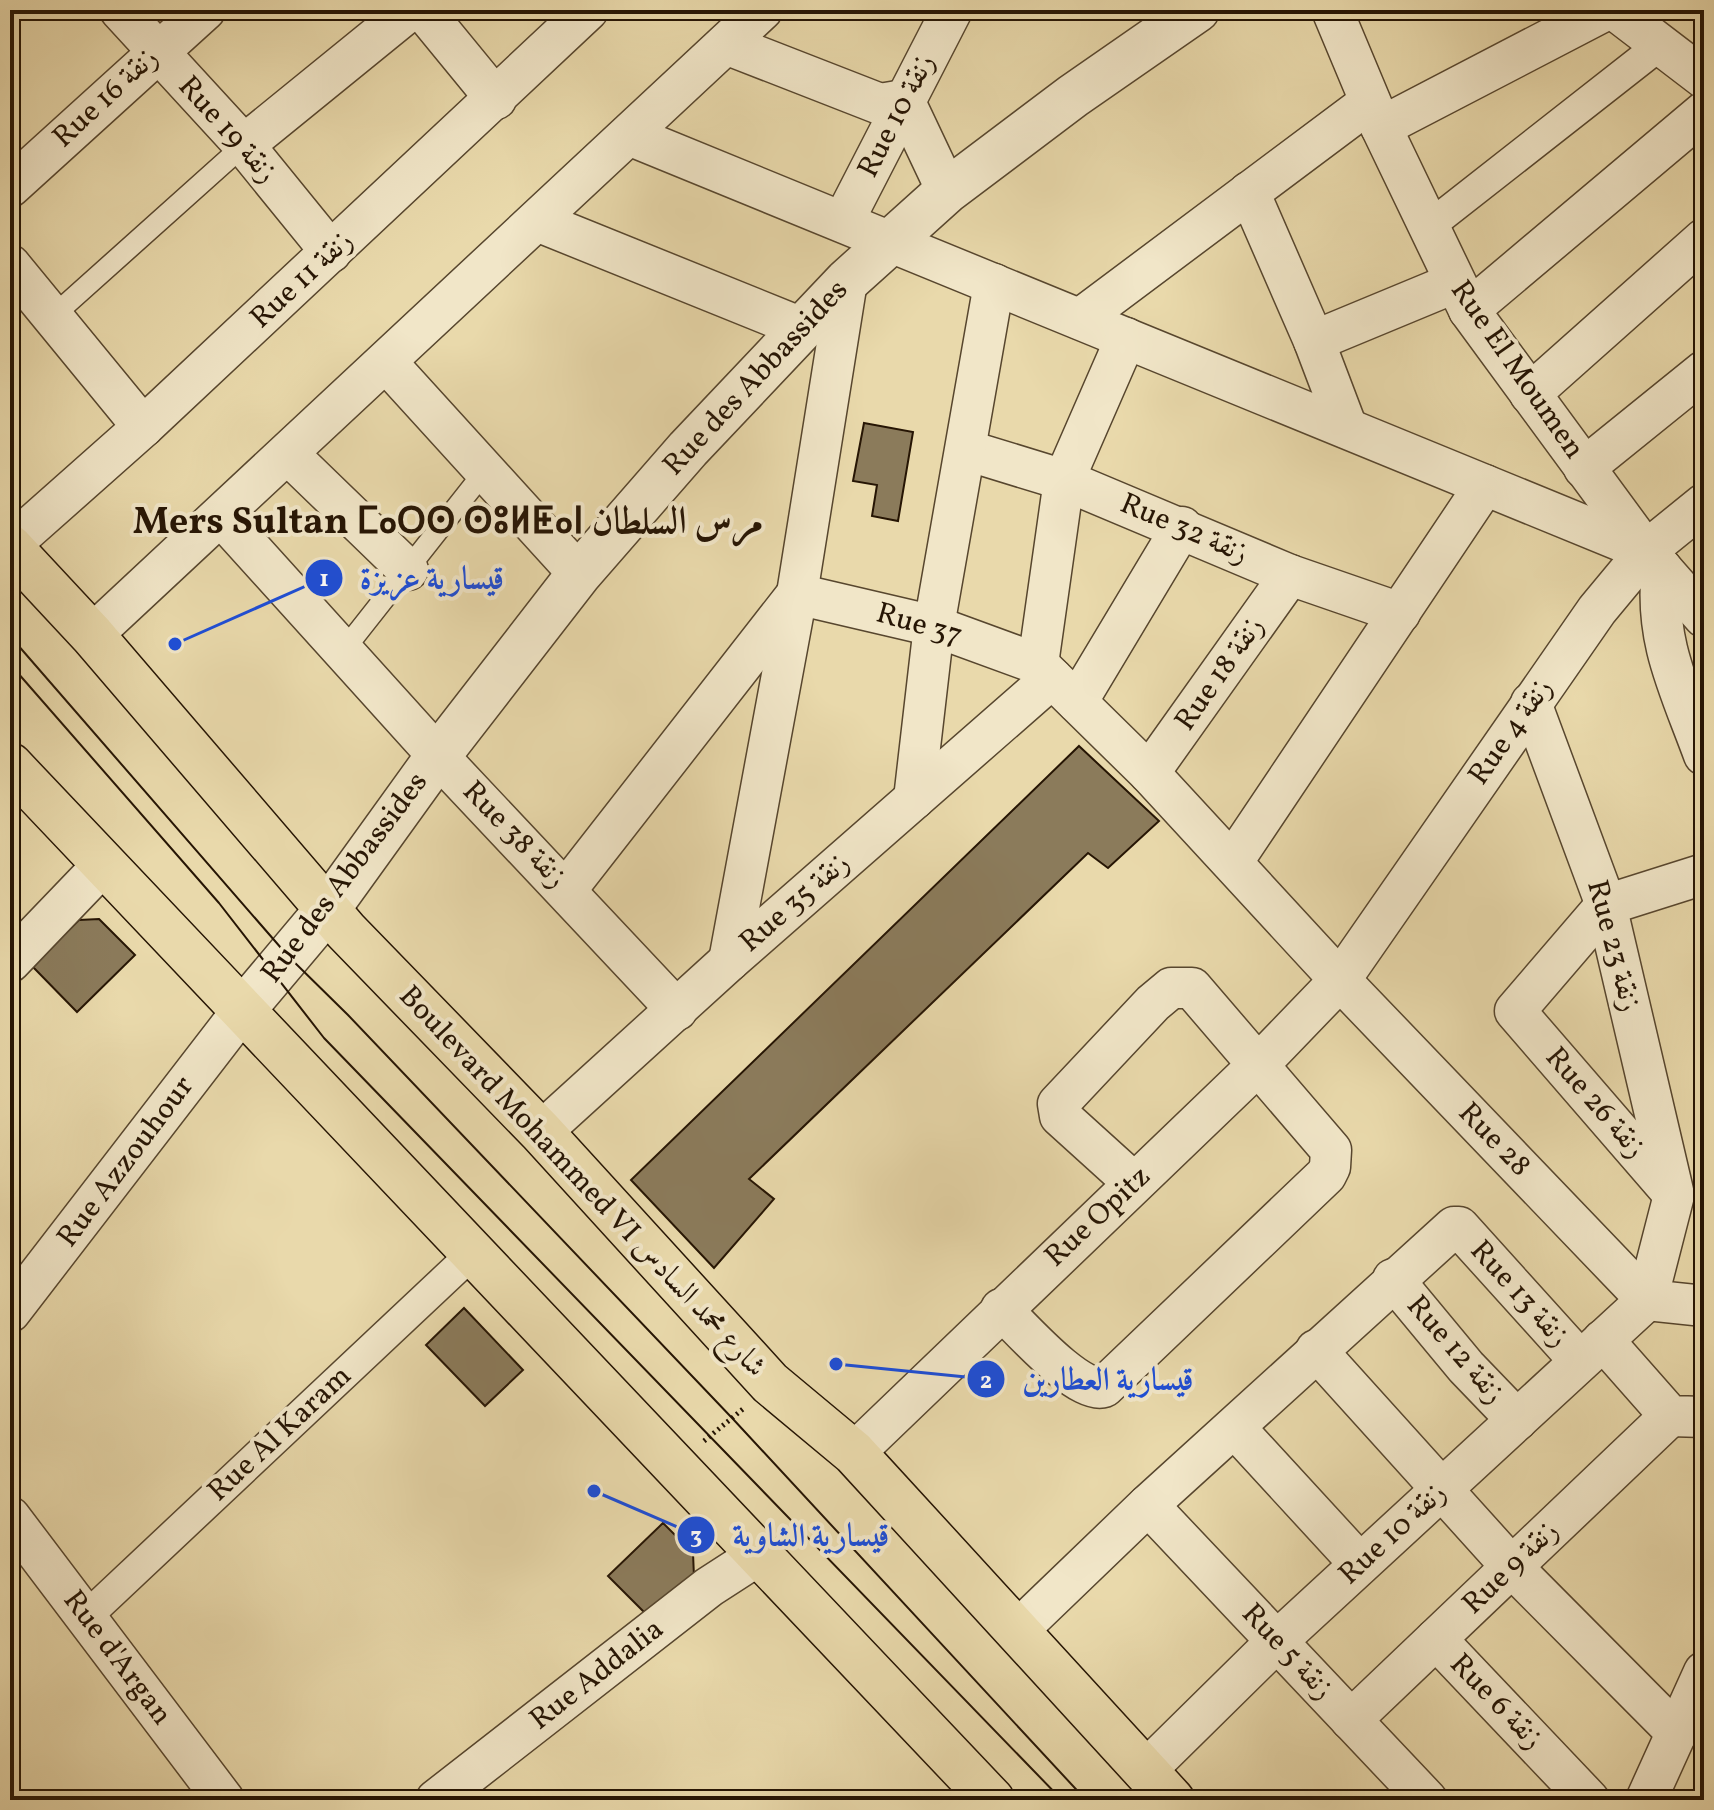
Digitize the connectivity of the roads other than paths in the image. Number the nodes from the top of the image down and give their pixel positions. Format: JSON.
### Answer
{"nodes":[{"id":1,"x":120,"y":10,"type":"edge"},
{"id":2,"x":205,"y":10,"type":"edge"},
{"id":3,"x":410,"y":10,"type":"edge"},
{"id":4,"x":423,"y":10,"type":"edge"},
{"id":5,"x":588,"y":10,"type":"edge"},
{"id":6,"x":762,"y":10,"type":"edge"},
{"id":7,"x":952,"y":10,"type":"edge"},
{"id":8,"x":1332,"y":10,"type":"edge"},
{"id":9,"x":1606,"y":10,"type":"edge"},
{"id":10,"x":1615,"y":10,"type":"edge"},
{"id":11,"x":1180,"y":14,"type":"edge"},
{"id":12,"x":726,"y":44,"type":"junction"},
{"id":13,"x":155,"y":52,"type":"junction"},
{"id":14,"x":1690,"y":63,"type":"edge"},
{"id":15,"x":496,"y":99,"type":"junction"},
{"id":16,"x":904,"y":100,"type":"junction"},
{"id":17,"x":1704,"y":112,"type":"edge"},
{"id":18,"x":1375,"y":114,"type":"junction"},
{"id":19,"x":629,"y":135,"type":"junction"},
{"id":20,"x":244,"y":145,"type":"junction"},
{"id":21,"x":10,"y":187,"type":"edge"},
{"id":22,"x":947,"y":191,"type":"junction"},
{"id":23,"x":1249,"y":192,"type":"junction"},
{"id":24,"x":537,"y":221,"type":"junction"},
{"id":25,"x":843,"y":222,"type":"junction"},
{"id":26,"x":1428,"y":227,"type":"junction"},
{"id":27,"x":1704,"y":239,"type":"edge"},
{"id":28,"x":889,"y":241,"type":"junction"},
{"id":29,"x":331,"y":252,"type":"junction"},
{"id":30,"x":10,"y":265,"type":"edge"},
{"id":31,"x":847,"y":281,"type":"junction"},
{"id":32,"x":994,"y":284,"type":"junction"},
{"id":33,"x":1462,"y":297,"type":"junction"},
{"id":34,"x":52,"y":317,"type":"junction"},
{"id":35,"x":1080,"y":319,"type":"junction"},
{"id":36,"x":802,"y":328,"type":"junction"},
{"id":37,"x":1126,"y":338,"type":"junction"},
{"id":38,"x":1314,"y":341,"type":"junction"},
{"id":39,"x":387,"y":363,"type":"junction"},
{"id":40,"x":1704,"y":371,"type":"edge"},
{"id":41,"x":1530,"y":394,"type":"junction"},
{"id":42,"x":143,"y":427,"type":"junction"},
{"id":43,"x":1347,"y":428,"type":"junction"},
{"id":44,"x":966,"y":450,"type":"junction"},
{"id":45,"x":289,"y":455,"type":"junction"},
{"id":46,"x":1584,"y":468,"type":"junction"},
{"id":47,"x":485,"y":471,"type":"junction"},
{"id":48,"x":1064,"y":480,"type":"junction"},
{"id":49,"x":1485,"y":485,"type":"junction"},
{"id":50,"x":1704,"y":504,"type":"edge"},
{"id":51,"x":222,"y":517,"type":"junction"},
{"id":52,"x":1182,"y":527,"type":"junction"},
{"id":53,"x":10,"y":546,"type":"edge"},
{"id":54,"x":1654,"y":560,"type":"junction"},
{"id":55,"x":408,"y":570,"type":"junction"},
{"id":56,"x":579,"y":574,"type":"junction"},
{"id":57,"x":1290,"y":575,"type":"junction"},
{"id":58,"x":797,"y":594,"type":"junction"},
{"id":59,"x":1400,"y":613,"type":"junction"},
{"id":60,"x":1704,"y":617,"type":"edge"},
{"id":61,"x":934,"y":626,"type":"junction"},
{"id":62,"x":92,"y":635,"type":"junction"},
{"id":63,"x":343,"y":651,"type":"junction"},
{"id":64,"x":1056,"y":682,"type":"junction"},
{"id":65,"x":1531,"y":703,"type":"junction"},
{"id":66,"x":1704,"y":755,"type":"edge"},
{"id":67,"x":438,"y":756,"type":"junction"},
{"id":68,"x":10,"y":765,"type":"edge"},
{"id":69,"x":1149,"y":773,"type":"junction"},
{"id":70,"x":914,"y":799,"type":"junction"},
{"id":71,"x":1233,"y":861,"type":"junction"},
{"id":72,"x":104,"y":864,"type":"junction"},
{"id":73,"x":1704,"y":874,"type":"edge"},
{"id":74,"x":566,"y":890,"type":"junction"},
{"id":75,"x":1606,"y":905,"type":"junction"},
{"id":76,"x":327,"y":910,"type":"junction"},
{"id":77,"x":729,"y":961,"type":"junction"},
{"id":78,"x":10,"y":962,"type":"edge"},
{"id":79,"x":1340,"y":980,"type":"junction"},
{"id":80,"x":677,"y":1010,"type":"junction"},
{"id":81,"x":242,"y":1011,"type":"junction"},
{"id":82,"x":1260,"y":1063,"type":"junction"},
{"id":83,"x":541,"y":1132,"type":"junction"},
{"id":84,"x":1134,"y":1183,"type":"junction"},
{"id":85,"x":1689,"y":1196,"type":"edge"},
{"id":86,"x":474,"y":1252,"type":"junction"},
{"id":87,"x":1393,"y":1279,"type":"junction"},
{"id":88,"x":1647,"y":1300,"type":"junction"},
{"id":89,"x":1704,"y":1306,"type":"edge"},
{"id":90,"x":1001,"y":1309,"type":"junction"},
{"id":91,"x":10,"y":1312,"type":"edge"},
{"id":92,"x":1316,"y":1350,"type":"junction"},
{"id":93,"x":1591,"y":1351,"type":"junction"},
{"id":94,"x":1687,"y":1417,"type":"edge"},
{"id":95,"x":1517,"y":1420,"type":"junction"},
{"id":96,"x":1235,"y":1428,"type":"junction"},
{"id":97,"x":854,"y":1453,"type":"junction"},
{"id":98,"x":1442,"y":1488,"type":"junction"},
{"id":99,"x":1148,"y":1505,"type":"junction"},
{"id":100,"x":10,"y":1517,"type":"edge"},
{"id":101,"x":760,"y":1554,"type":"junction"},
{"id":102,"x":1360,"y":1564,"type":"junction"},
{"id":103,"x":1512,"y":1567,"type":"junction"},
{"id":104,"x":86,"y":1617,"type":"junction"},
{"id":105,"x":1018,"y":1630,"type":"junction"},
{"id":106,"x":1436,"y":1639,"type":"junction"},
{"id":107,"x":1277,"y":1641,"type":"junction"},
{"id":108,"x":1704,"y":1672,"type":"edge"},
{"id":109,"x":1351,"y":1720,"type":"junction"},
{"id":110,"x":1677,"y":1733,"type":"junction"},
{"id":111,"x":1158,"y":1786,"type":"edge"},
{"id":112,"x":973,"y":1794,"type":"edge"},
{"id":113,"x":224,"y":1800,"type":"edge"},
{"id":114,"x":436,"y":1800,"type":"edge"},
{"id":115,"x":1427,"y":1800,"type":"edge"},
{"id":116,"x":1589,"y":1800,"type":"edge"},
{"id":117,"x":1646,"y":1800,"type":"edge"}],
"edges":[{"from":1,"to":13,"type":"street","name":"Rue 19 زنقة"},
{"from":2,"to":13,"type":"street","name":"Rue 16 زنقة"},
{"from":3,"to":20,"type":"street"},
{"from":4,"to":15,"type":"street"},
{"from":5,"to":15,"type":"street","name":"Rue 11 زنقة"},
{"from":6,"to":12,"type":"street"},
{"from":7,"to":16,"type":"street","name":"Rue 10 زنقة"},
{"from":8,"to":18,"type":"street","name":"Rue El Moumen"},
{"from":9,"to":18,"type":"street"},
{"from":10,"to":14,"type":"street"},
{"from":11,"to":22,"type":"street","name":"Rue des Abbassides"},
{"from":12,"to":16,"type":"street"},
{"from":12,"to":19,"type":"street"},
{"from":13,"to":20,"type":"street","name":"Rue 19 زنقة"},
{"from":13,"to":21,"type":"street","name":"Rue 16 زنقة"},
{"from":14,"to":26,"type":"street"},
{"from":15,"to":29,"type":"street","name":"Rue 11 زنقة"},
{"from":16,"to":22,"type":"street"},
{"from":16,"to":25,"type":"street","name":"Rue 10 زنقة"},
{"from":17,"to":33,"type":"street"},
{"from":18,"to":23,"type":"street"},
{"from":18,"to":26,"type":"street","name":"Rue El Moumen"},
{"from":19,"to":24,"type":"street"},
{"from":19,"to":25,"type":"street"},
{"from":20,"to":29,"type":"street","name":"Rue 19 زنقة"},
{"from":20,"to":34,"type":"lane"},
{"from":22,"to":28,"type":"street","name":"Rue des Abbassides"},
{"from":23,"to":35,"type":"street"},
{"from":23,"to":38,"type":"street"},
{"from":24,"to":36,"type":"street"},
{"from":24,"to":39,"type":"street"},
{"from":25,"to":28,"type":"street"},
{"from":26,"to":33,"type":"street","name":"Rue El Moumen"},
{"from":27,"to":41,"type":"street"},
{"from":28,"to":31,"type":"street","name":"Rue des Abbassides"},
{"from":28,"to":32,"type":"street"},
{"from":29,"to":42,"type":"street","name":"Rue 11 زنقة"},
{"from":30,"to":34,"type":"street"},
{"from":31,"to":36,"type":"street","name":"Rue des Abbassides"},
{"from":31,"to":58,"type":"street"},
{"from":32,"to":35,"type":"street"},
{"from":32,"to":44,"type":"street"},
{"from":33,"to":38,"type":"street"},
{"from":33,"to":41,"type":"street","name":"Rue El Moumen"},
{"from":34,"to":42,"type":"street"},
{"from":35,"to":37,"type":"street"},
{"from":36,"to":56,"type":"street","name":"Rue des Abbassides"},
{"from":37,"to":43,"type":"street"},
{"from":37,"to":48,"type":"street"},
{"from":38,"to":43,"type":"street"},
{"from":39,"to":45,"type":"street"},
{"from":39,"to":47,"type":"street"},
{"from":40,"to":46,"type":"street"},
{"from":41,"to":46,"type":"street","name":"Rue El Moumen"},
{"from":42,"to":53,"type":"street","name":"Rue 11 زنقة"},
{"from":43,"to":49,"type":"street"},
{"from":44,"to":48,"type":"street","name":"Rue 32 زنقة"},
{"from":44,"to":61,"type":"street"},
{"from":45,"to":51,"type":"street"},
{"from":45,"to":55,"type":"street"},
{"from":46,"to":54,"type":"street","name":"Rue El Moumen"},
{"from":47,"to":55,"type":"lane"},
{"from":47,"to":56,"type":"street"},
{"from":48,"to":52,"type":"street","name":"Rue 32 زنقة"},
{"from":48,"to":64,"type":"street"},
{"from":49,"to":54,"type":"street"},
{"from":49,"to":59,"type":"street"},
{"from":50,"to":54,"type":"street","name":"Rue 4 زنقة"},
{"from":51,"to":62,"type":"street"},
{"from":51,"to":63,"type":"street","name":"Rue 38 زنقة"},
{"from":52,"to":57,"type":"street","name":"Rue 32 زنقة"},
{"from":52,"to":64,"type":"street","name":"Rue 35 زنقة"},
{"from":53,"to":62,"type":"main road","name":"Boulevard Mohammed VI شارع محمد السادس"},
{"from":54,"to":60,"type":"street","name":"Rue El Moumen"},
{"from":54,"to":65,"type":"street","name":"Rue 4 زنقة"},
{"from":54,"to":66,"type":"street"},
{"from":55,"to":63,"type":"lane"},
{"from":56,"to":67,"type":"street","name":"Rue des Abbassides"},
{"from":57,"to":59,"type":"street","name":"Rue 32 زنقة"},
{"from":57,"to":69,"type":"street","name":"Rue 18 زنقة"},
{"from":58,"to":61,"type":"street","name":"Rue 37"},
{"from":58,"to":74,"type":"street"},
{"from":58,"to":77,"type":"street"},
{"from":59,"to":71,"type":"street"},
{"from":61,"to":64,"type":"street","name":"Rue 37"},
{"from":61,"to":70,"type":"street"},
{"from":62,"to":76,"type":"main road","name":"Boulevard Mohammed VI شارع محمد السادس"},
{"from":63,"to":67,"type":"street","name":"Rue 38 زنقة"},
{"from":64,"to":69,"type":"street","name":"Rue 28"},
{"from":64,"to":70,"type":"street","name":"Rue 35 زنقة"},
{"from":65,"to":75,"type":"street","name":"Rue 23 زنقة"},
{"from":65,"to":79,"type":"street","name":"Rue 4 زنقة"},
{"from":67,"to":74,"type":"street","name":"Rue 38 زنقة"},
{"from":67,"to":76,"type":"street","name":"Rue des Abbassides"},
{"from":68,"to":72,"type":"main road"},
{"from":69,"to":71,"type":"street","name":"Rue 28"},
{"from":70,"to":77,"type":"street","name":"Rue 35 زنقة"},
{"from":71,"to":79,"type":"street","name":"Rue 28"},
{"from":72,"to":78,"type":"street"},
{"from":72,"to":81,"type":"main road"},
{"from":73,"to":75,"type":"street"},
{"from":74,"to":80,"type":"street","name":"Rue 38 زنقة"},
{"from":75,"to":85,"type":"street","name":"Rue 23 زنقة"},
{"from":75,"to":85,"type":"street","name":"Rue 26 زنقة"},
{"from":76,"to":81,"type":"street","name":"Rue des Abbassides"},
{"from":76,"to":83,"type":"main road","name":"Boulevard Mohammed VI شارع محمد السادس"},
{"from":77,"to":80,"type":"street","name":"Rue 35 زنقة"},
{"from":79,"to":82,"type":"street","name":"Rue Opitz"},
{"from":79,"to":88,"type":"street","name":"Rue 28"},
{"from":80,"to":83,"type":"street","name":"Rue 35 زنقة"},
{"from":81,"to":86,"type":"main road"},
{"from":81,"to":91,"type":"street","name":"Rue Azzouhour"},
{"from":82,"to":84,"type":"street","name":"Rue Opitz"},
{"from":82,"to":84,"type":"street"},
{"from":82,"to":90,"type":"street"},
{"from":83,"to":97,"type":"main road","name":"Boulevard Mohammed VI شارع محمد السادس"},
{"from":84,"to":90,"type":"street","name":"Rue Opitz"},
{"from":85,"to":88,"type":"street"},
{"from":86,"to":101,"type":"main road"},
{"from":86,"to":104,"type":"street","name":"Rue Al Karam"},
{"from":87,"to":92,"type":"street"},
{"from":87,"to":93,"type":"street","name":"Rue 13 زنقة"},
{"from":87,"to":95,"type":"street","name":"Rue 12 زنقة"},
{"from":88,"to":89,"type":"street"},
{"from":88,"to":93,"type":"street","name":"Rue 10 زنقة"},
{"from":90,"to":97,"type":"street","name":"Rue Opitz"},
{"from":92,"to":96,"type":"street"},
{"from":92,"to":98,"type":"street"},
{"from":93,"to":94,"type":"street","name":"Rue 13 زنقة"},
{"from":93,"to":95,"type":"street","name":"Rue 10 زنقة"},
{"from":94,"to":103,"type":"street","name":"Rue 9 زنقة"},
{"from":95,"to":98,"type":"street","name":"Rue 10 زنقة"},
{"from":96,"to":99,"type":"street"},
{"from":96,"to":102,"type":"street"},
{"from":97,"to":105,"type":"main road","name":"Boulevard Mohammed VI شارع محمد السادس"},
{"from":98,"to":102,"type":"street","name":"Rue 10 زنقة"},
{"from":98,"to":103,"type":"street"},
{"from":99,"to":105,"type":"street"},
{"from":99,"to":107,"type":"street","name":"Rue 5 زنقة"},
{"from":100,"to":104,"type":"street","name":"Rue d'Argan"},
{"from":101,"to":112,"type":"main road"},
{"from":101,"to":114,"type":"street","name":"Rue Addalia"},
{"from":102,"to":107,"type":"street","name":"Rue 10 زنقة"},
{"from":103,"to":106,"type":"street","name":"Rue 9 زنقة"},
{"from":103,"to":110,"type":"street"},
{"from":104,"to":113,"type":"street","name":"Rue d'Argan"},
{"from":105,"to":111,"type":"main road","name":"Boulevard Mohammed VI شارع محمد السادس"},
{"from":106,"to":109,"type":"street","name":"Rue 9 زنقة"},
{"from":106,"to":116,"type":"street","name":"Rue 6 زنقة"},
{"from":107,"to":109,"type":"street","name":"Rue 5 زنقة"},
{"from":107,"to":111,"type":"street","name":"Rue 10 زنقة"},
{"from":108,"to":110,"type":"street"},
{"from":109,"to":115,"type":"street","name":"Rue 5 زنقة"},
{"from":110,"to":117,"type":"street"}]}
